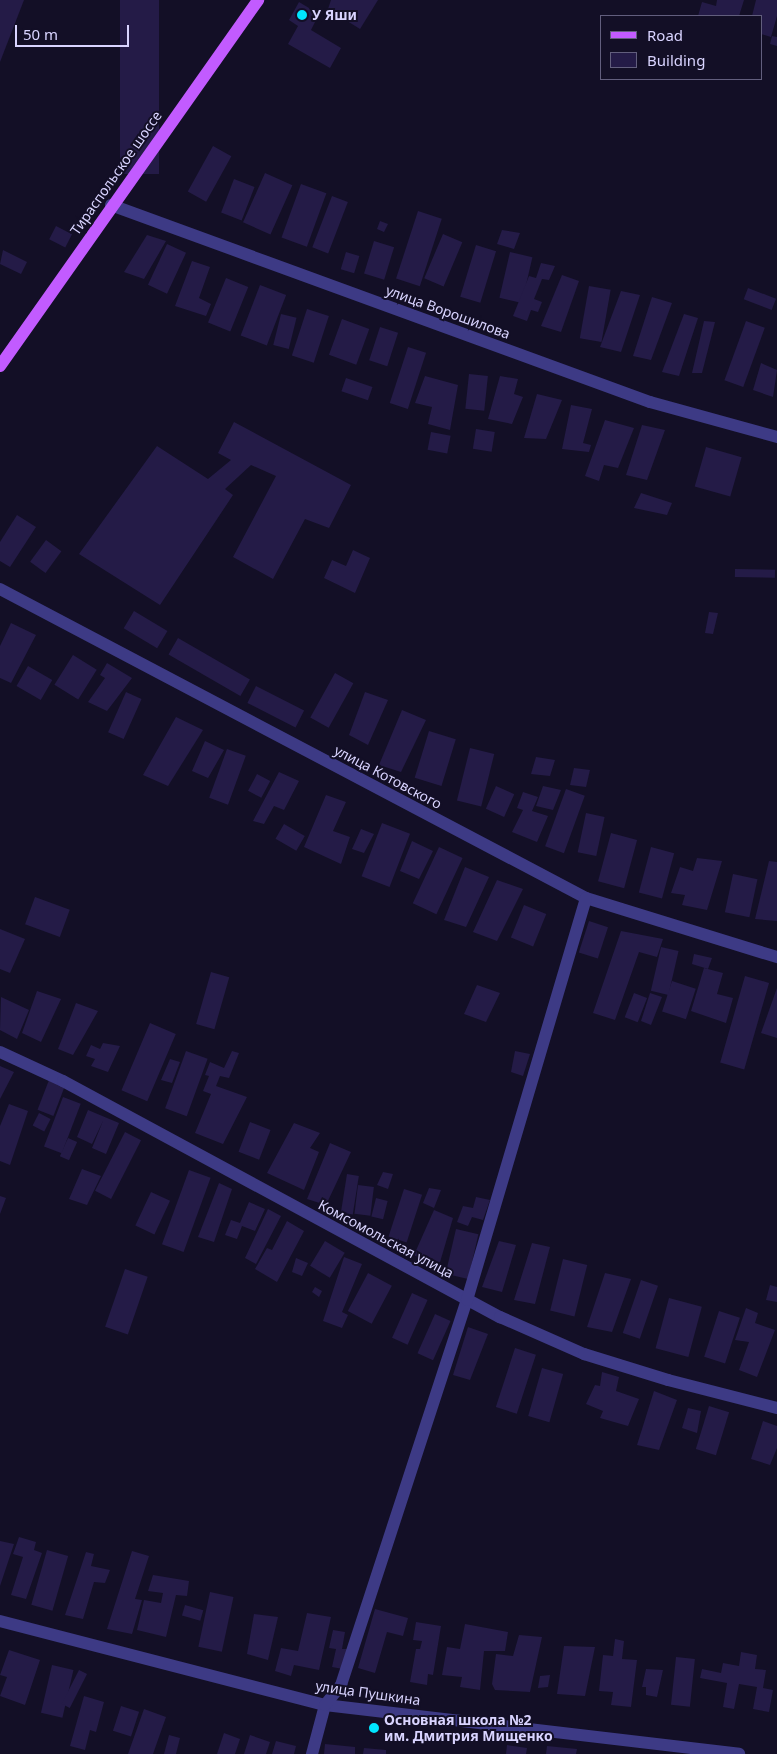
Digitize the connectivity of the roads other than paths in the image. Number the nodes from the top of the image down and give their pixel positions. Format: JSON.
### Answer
{"nodes":[{"id":1,"x":258,"y":0,"type":"edge"},
{"id":2,"x":111,"y":205,"type":"junction"},
{"id":3,"x":0,"y":366,"type":"edge"},
{"id":4,"x":777,"y":437,"type":"edge"},
{"id":5,"x":0,"y":590,"type":"edge"},
{"id":6,"x":586,"y":898,"type":"junction"},
{"id":7,"x":777,"y":957,"type":"edge"},
{"id":8,"x":0,"y":1052,"type":"edge"},
{"id":9,"x":467,"y":1300,"type":"junction"},
{"id":10,"x":777,"y":1408,"type":"edge"},
{"id":11,"x":0,"y":1620,"type":"edge"},
{"id":12,"x":325,"y":1705,"type":"junction"},
{"id":13,"x":312,"y":1754,"type":"edge"},
{"id":14,"x":739,"y":1754,"type":"edge"}],
"edges":[{"from":1,"to":2,"type":"main road","name":"Тираспольское шоссе"},
{"from":2,"to":3,"type":"main road","name":"Тираспольское шоссе"},
{"from":2,"to":4,"type":"street","name":"улица Ворошилова"},
{"from":5,"to":6,"type":"street","name":"улица Котовского"},
{"from":6,"to":7,"type":"street","name":"улица Котовского"},
{"from":6,"to":9,"type":"street"},
{"from":8,"to":9,"type":"street","name":"Комсомольская улица"},
{"from":9,"to":10,"type":"street","name":"Комсомольская улица"},
{"from":9,"to":12,"type":"street"},
{"from":11,"to":12,"type":"street","name":"улица Пушкина"},
{"from":12,"to":13,"type":"street"},
{"from":12,"to":14,"type":"street","name":"улица Пушкина"}]}
